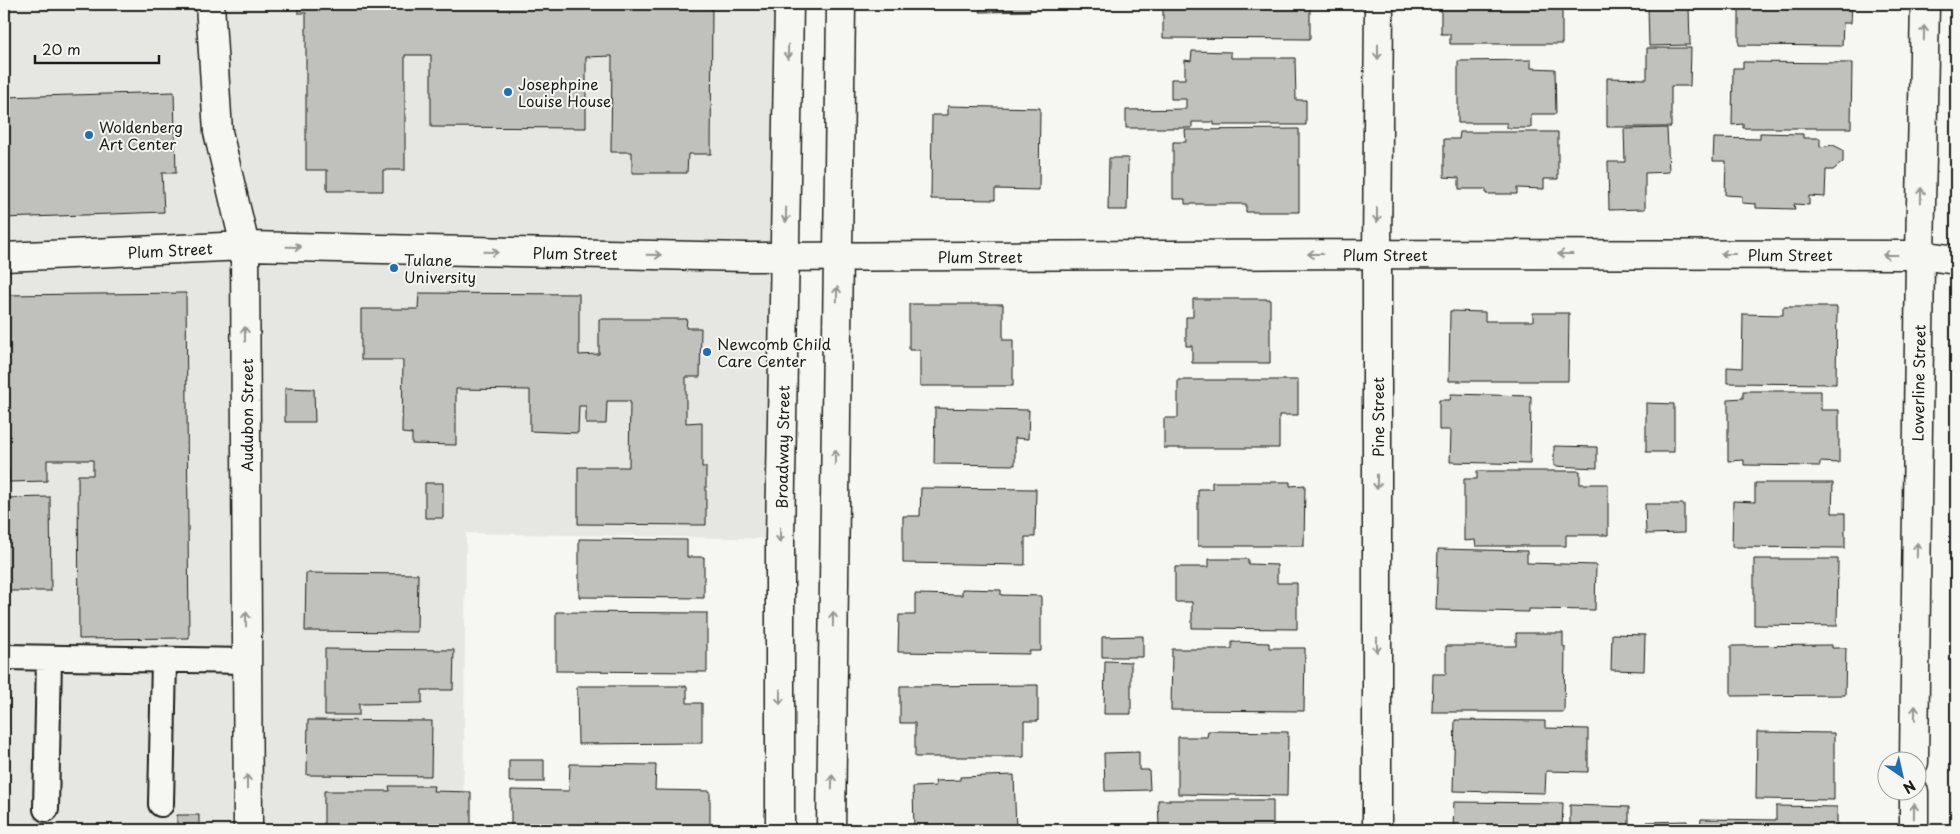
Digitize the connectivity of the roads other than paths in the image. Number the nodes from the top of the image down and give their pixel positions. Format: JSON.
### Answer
{"nodes":[{"id":1,"x":210,"y":4,"type":"edge"},
{"id":2,"x":789,"y":4,"type":"edge"},
{"id":3,"x":841,"y":4,"type":"edge"},
{"id":4,"x":1378,"y":4,"type":"edge"},
{"id":5,"x":1925,"y":4,"type":"edge"},
{"id":6,"x":245,"y":246,"type":"junction"},
{"id":7,"x":1377,"y":254,"type":"junction"},
{"id":8,"x":1920,"y":254,"type":"junction"},
{"id":9,"x":786,"y":256,"type":"junction"},
{"id":10,"x":837,"y":256,"type":"junction"},
{"id":11,"x":4,"y":257,"type":"edge"},
{"id":12,"x":1956,"y":260,"type":"edge"},
{"id":13,"x":4,"y":657,"type":"edge"},
{"id":14,"x":48,"y":658,"type":"junction"},
{"id":15,"x":164,"y":660,"type":"junction"},
{"id":16,"x":247,"y":661,"type":"junction"},
{"id":17,"x":1914,"y":752,"type":"edge"},
{"id":18,"x":1914,"y":802,"type":"edge"},
{"id":19,"x":160,"y":804,"type":"dead end"},
{"id":20,"x":46,"y":809,"type":"dead end"},
{"id":21,"x":248,"y":830,"type":"edge"},
{"id":22,"x":780,"y":830,"type":"edge"},
{"id":23,"x":831,"y":830,"type":"edge"},
{"id":24,"x":1377,"y":830,"type":"edge"},
{"id":25,"x":1914,"y":830,"type":"edge"}],
"edges":[{"from":1,"to":6,"type":"street","name":"Audubon Street"},
{"from":2,"to":9,"type":"street","name":"Broadway Street","one_way":true},
{"from":3,"to":10,"type":"street"},
{"from":4,"to":7,"type":"street","name":"Pine Street","one_way":true},
{"from":8,"to":5,"type":"street","name":"Lowerline Street","one_way":true},
{"from":6,"to":9,"type":"street","name":"Plum Street","one_way":true},
{"from":6,"to":11,"type":"street","name":"Plum Street"},
{"from":16,"to":6,"type":"street","name":"Audubon Street","one_way":true},
{"from":8,"to":7,"type":"street","name":"Plum Street","one_way":true},
{"from":7,"to":10,"type":"street","name":"Plum Street","one_way":true},
{"from":7,"to":24,"type":"street","name":"Pine Street","one_way":true},
{"from":8,"to":12,"type":"street","name":"Plum Street"},
{"from":17,"to":8,"type":"street","name":"Lowerline Street","one_way":true},
{"from":9,"to":10,"type":"street","name":"Plum Street"},
{"from":9,"to":22,"type":"street","name":"Broadway Street","one_way":true},
{"from":23,"to":10,"type":"street","one_way":true},
{"from":13,"to":14,"type":"lane"},
{"from":14,"to":15,"type":"lane"},
{"from":14,"to":20,"type":"lane"},
{"from":15,"to":16,"type":"lane"},
{"from":15,"to":19,"type":"lane"},
{"from":21,"to":16,"type":"street","name":"Audubon Street","one_way":true},
{"from":25,"to":18,"type":"street","one_way":true}]}
